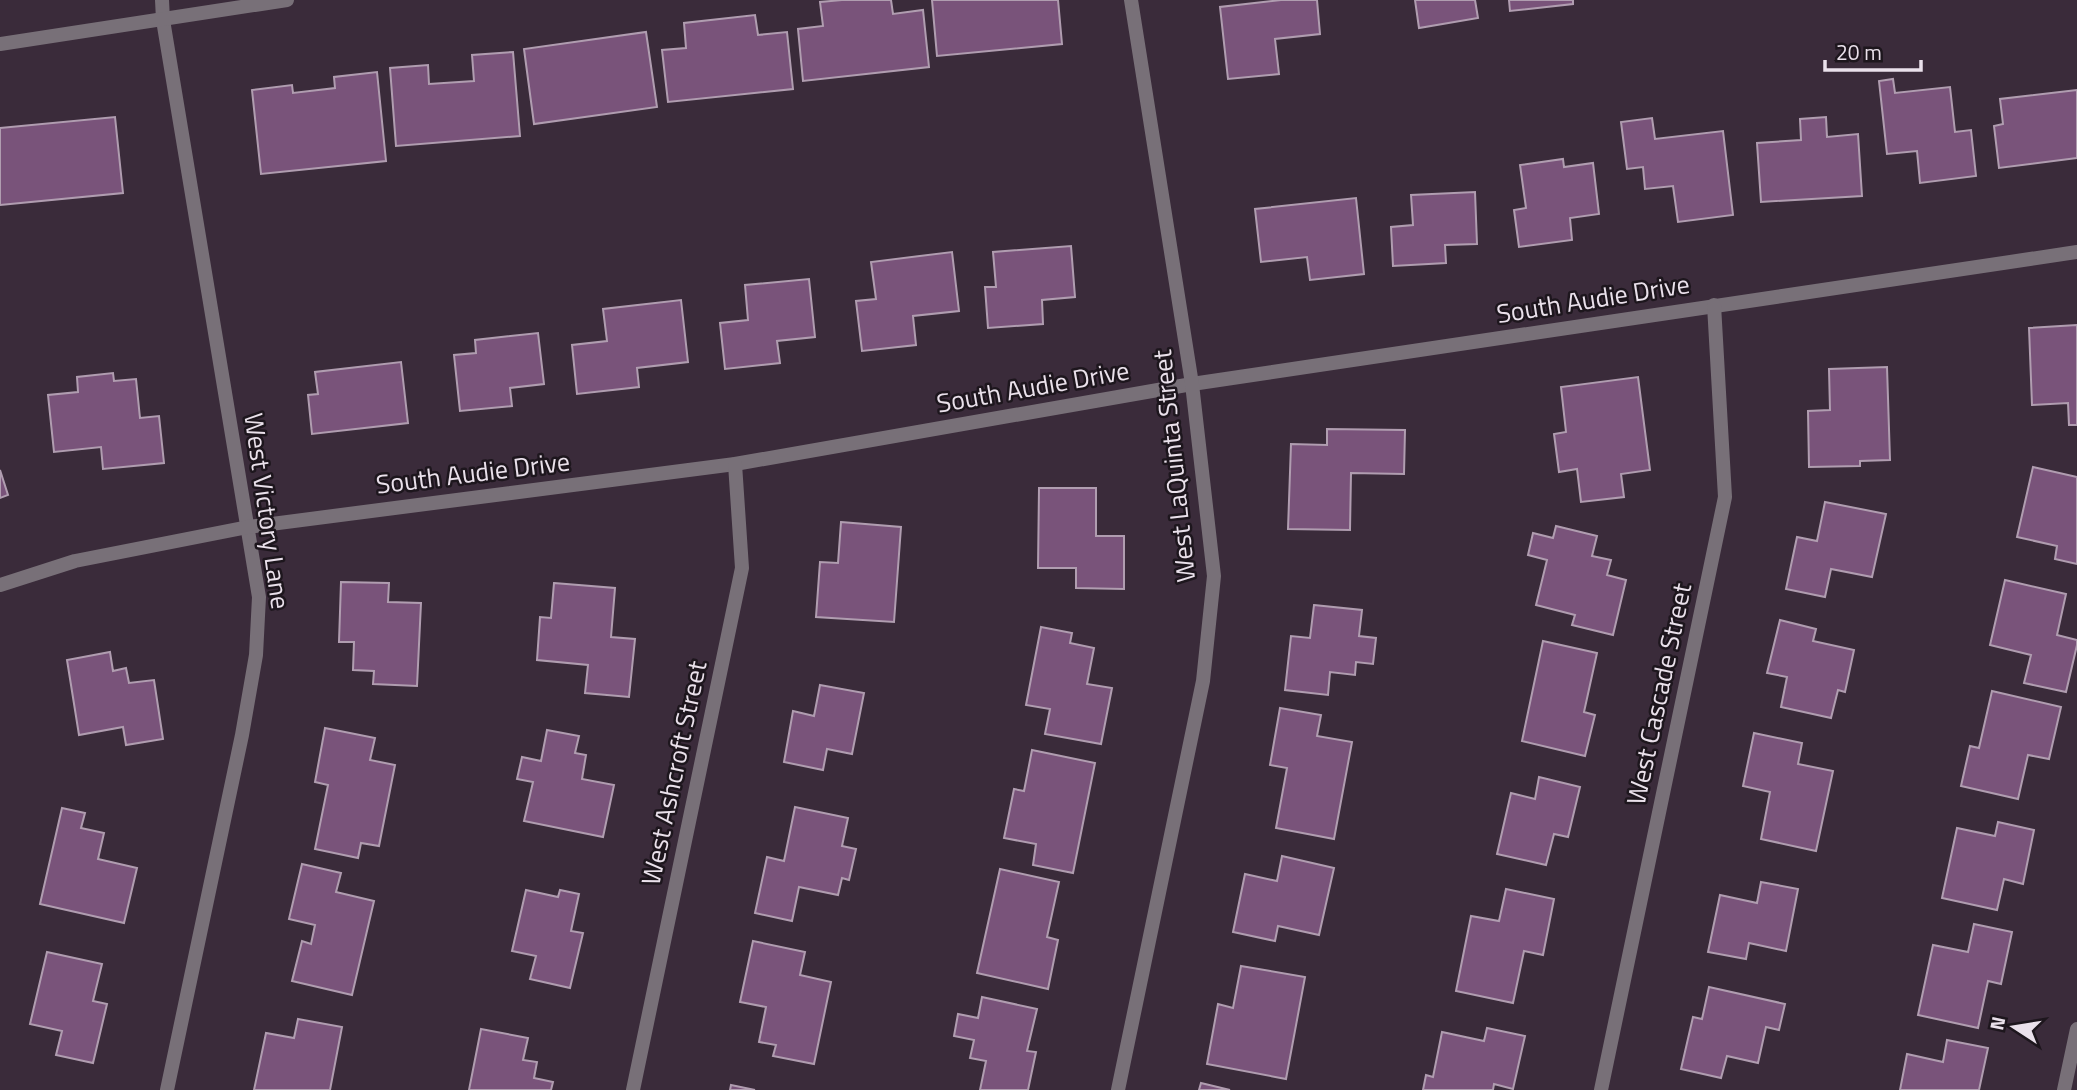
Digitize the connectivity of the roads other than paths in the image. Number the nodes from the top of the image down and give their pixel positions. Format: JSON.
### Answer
{"nodes":[{"id":1,"x":162,"y":0,"type":"edge"},
{"id":2,"x":287,"y":0,"type":"edge"},
{"id":3,"x":1131,"y":0,"type":"edge"},
{"id":4,"x":163,"y":20,"type":"junction"},
{"id":5,"x":0,"y":44,"type":"edge"},
{"id":6,"x":2077,"y":251,"type":"edge"},
{"id":7,"x":1714,"y":305,"type":"junction"},
{"id":8,"x":1192,"y":384,"type":"junction"},
{"id":9,"x":735,"y":464,"type":"junction"},
{"id":10,"x":248,"y":527,"type":"junction"},
{"id":11,"x":0,"y":585,"type":"edge"},
{"id":12,"x":2077,"y":1029,"type":"edge"},
{"id":13,"x":167,"y":1090,"type":"edge"},
{"id":14,"x":633,"y":1090,"type":"edge"},
{"id":15,"x":1118,"y":1090,"type":"edge"},
{"id":16,"x":1601,"y":1090,"type":"edge"},
{"id":17,"x":2064,"y":1090,"type":"edge"}],
"edges":[{"from":1,"to":4,"type":"street","name":"West Victory Lane"},
{"from":2,"to":4,"type":"street"},
{"from":3,"to":8,"type":"street","name":"West LaQuinta Street"},
{"from":4,"to":5,"type":"street"},
{"from":4,"to":10,"type":"street","name":"West Victory Lane"},
{"from":6,"to":7,"type":"street","name":"South Audie Drive"},
{"from":7,"to":8,"type":"street","name":"South Audie Drive"},
{"from":7,"to":16,"type":"street","name":"West Cascade Street"},
{"from":8,"to":9,"type":"street","name":"South Audie Drive"},
{"from":8,"to":15,"type":"street","name":"West LaQuinta Street"},
{"from":9,"to":10,"type":"street","name":"South Audie Drive"},
{"from":9,"to":14,"type":"street","name":"West Ashcroft Street"},
{"from":10,"to":11,"type":"street","name":"South Audie Drive"},
{"from":10,"to":13,"type":"street","name":"West Victory Lane"},
{"from":12,"to":17,"type":"street"}]}
